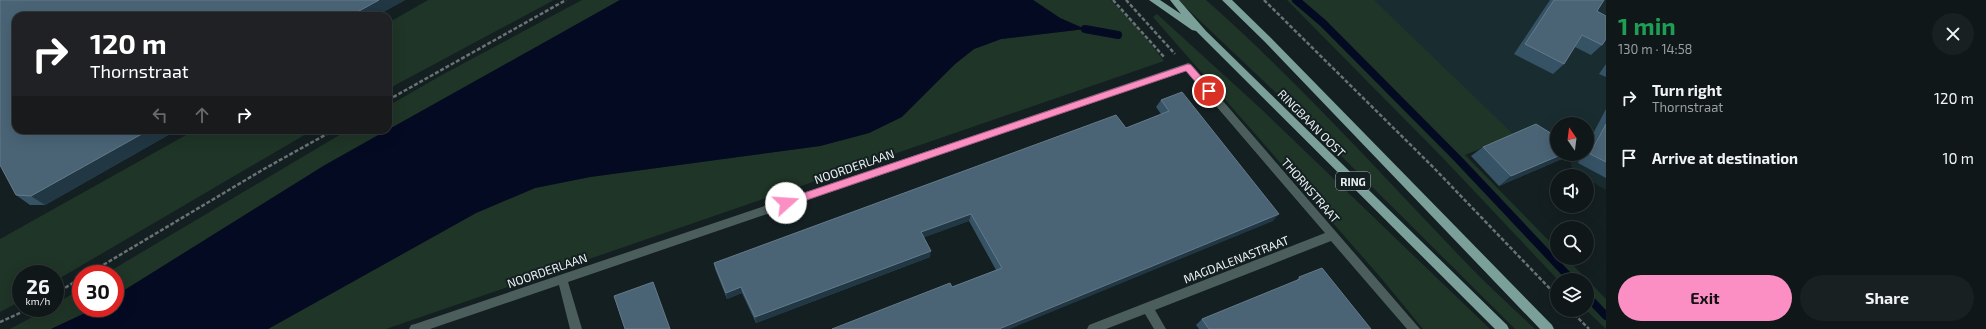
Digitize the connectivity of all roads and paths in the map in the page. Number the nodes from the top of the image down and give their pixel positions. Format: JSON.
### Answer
{"nodes":[{"id":1,"x":566,"y":0,"type":"edge"},
{"id":2,"x":1113,"y":0,"type":"edge"},
{"id":3,"x":1126,"y":0,"type":"edge"},
{"id":4,"x":1153,"y":0,"type":"edge"},
{"id":5,"x":1174,"y":0,"type":"edge"},
{"id":6,"x":1226,"y":0,"type":"edge"},
{"id":7,"x":1264,"y":0,"type":"edge"},
{"id":8,"x":1203,"y":33,"type":"junction"},
{"id":9,"x":1188,"y":67,"type":"junction"},
{"id":10,"x":392,"y":98,"type":"edge"},
{"id":11,"x":327,"y":134,"type":"edge"},
{"id":12,"x":1333,"y":235,"type":"junction"},
{"id":13,"x":103,"y":265,"type":"edge"},
{"id":14,"x":562,"y":278,"type":"junction"},
{"id":15,"x":1550,"y":289,"type":"edge"},
{"id":16,"x":1148,"y":308,"type":"junction"},
{"id":17,"x":12,"y":317,"type":"edge"},
{"id":18,"x":1577,"y":317,"type":"edge"},
{"id":19,"x":0,"y":322,"type":"edge"},
{"id":20,"x":415,"y":329,"type":"edge"},
{"id":21,"x":576,"y":329,"type":"edge"},
{"id":22,"x":1093,"y":329,"type":"edge"},
{"id":23,"x":1160,"y":329,"type":"edge"},
{"id":24,"x":1414,"y":329,"type":"edge"},
{"id":25,"x":1503,"y":329,"type":"edge"},
{"id":26,"x":1548,"y":329,"type":"edge"},
{"id":27,"x":1589,"y":329,"type":"edge"}],
"edges":[{"from":1,"to":10,"type":"path"},
{"from":2,"to":9,"type":"path"},
{"from":3,"to":9,"type":"path"},
{"from":4,"to":8,"type":"main road"},
{"from":5,"to":8,"type":"main road","name":"RINGBAAN OOST","number":"RING"},
{"from":6,"to":26,"type":"main road","name":"RINGBAAN OOST","number":"RING"},
{"from":7,"to":15,"type":"path"},
{"from":8,"to":25,"type":"main road","name":"RINGBAAN OOST","number":"RING"},
{"from":9,"to":12,"type":"street","name":"THORNSTRAAT"},
{"from":9,"to":14,"type":"street","name":"NOORDERLAAN"},
{"from":11,"to":13,"type":"path"},
{"from":12,"to":16,"type":"street","name":"MAGDALENASTRAAT"},
{"from":12,"to":24,"type":"street","name":"THORNSTRAAT"},
{"from":14,"to":20,"type":"street","name":"NOORDERLAAN"},
{"from":14,"to":21,"type":"street"},
{"from":16,"to":22,"type":"street","name":"MAGDALENASTRAAT"},
{"from":16,"to":23,"type":"street"},
{"from":17,"to":19,"type":"path"},
{"from":18,"to":27,"type":"path"}]}
